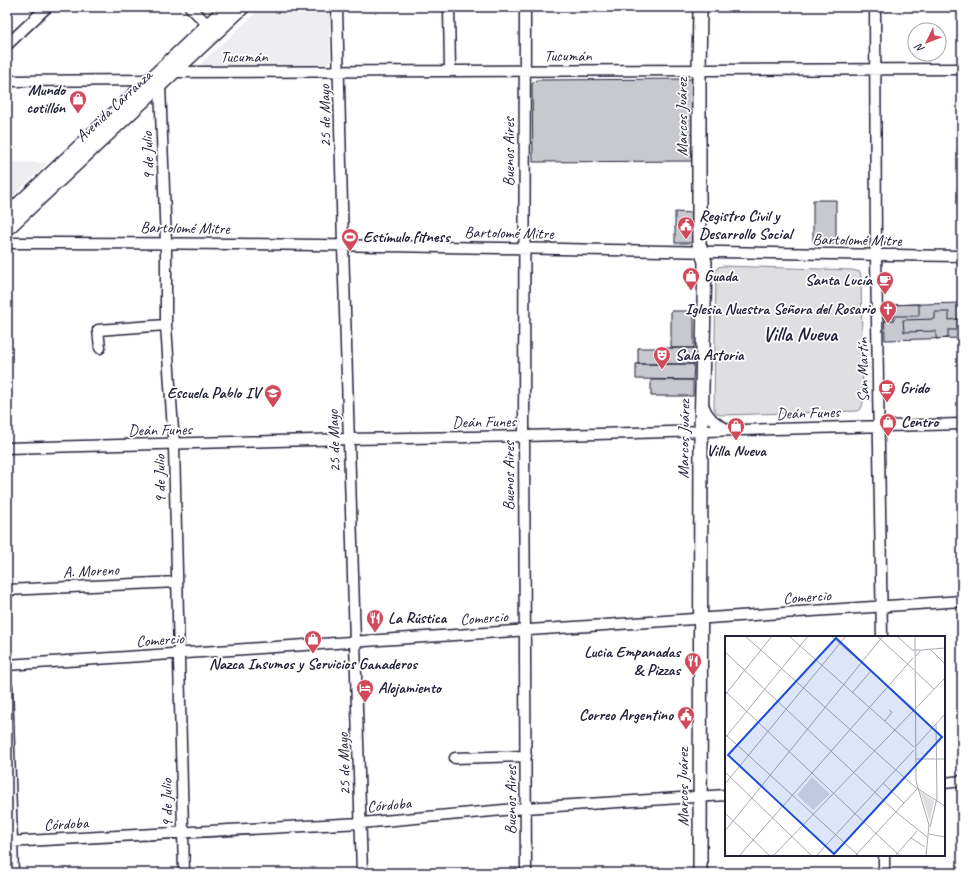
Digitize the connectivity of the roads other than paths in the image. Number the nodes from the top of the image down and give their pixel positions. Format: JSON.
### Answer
{"nodes":[{"id":1,"x":47,"y":7,"type":"edge"},
{"id":2,"x":190,"y":7,"type":"edge"},
{"id":3,"x":227,"y":7,"type":"edge"},
{"id":4,"x":244,"y":7,"type":"edge"},
{"id":5,"x":338,"y":7,"type":"edge"},
{"id":6,"x":449,"y":7,"type":"edge"},
{"id":7,"x":525,"y":7,"type":"edge"},
{"id":8,"x":700,"y":7,"type":"edge"},
{"id":9,"x":875,"y":7,"type":"edge"},
{"id":10,"x":208,"y":25,"type":"junction"},
{"id":11,"x":8,"y":40,"type":"edge"},
{"id":12,"x":876,"y":70,"type":"junction"},
{"id":13,"x":962,"y":70,"type":"edge"},
{"id":14,"x":450,"y":71,"type":"junction"},
{"id":15,"x":524,"y":71,"type":"junction"},
{"id":16,"x":698,"y":71,"type":"junction"},
{"id":17,"x":174,"y":72,"type":"junction"},
{"id":18,"x":339,"y":72,"type":"junction"},
{"id":19,"x":7,"y":81,"type":"edge"},
{"id":20,"x":156,"y":82,"type":"junction"},
{"id":21,"x":7,"y":215,"type":"edge"},
{"id":22,"x":7,"y":229,"type":"edge"},
{"id":23,"x":166,"y":242,"type":"junction"},
{"id":24,"x":7,"y":243,"type":"edge"},
{"id":25,"x":343,"y":245,"type":"junction"},
{"id":26,"x":524,"y":248,"type":"junction"},
{"id":27,"x":702,"y":253,"type":"junction"},
{"id":28,"x":876,"y":255,"type":"junction"},
{"id":29,"x":962,"y":256,"type":"edge"},
{"id":30,"x":166,"y":325,"type":"junction"},
{"id":31,"x":100,"y":348,"type":"dead end"},
{"id":32,"x":702,"y":401,"type":"junction"},
{"id":33,"x":962,"y":424,"type":"edge"},
{"id":34,"x":879,"y":426,"type":"junction"},
{"id":35,"x":732,"y":430,"type":"junction"},
{"id":36,"x":701,"y":431,"type":"junction"},
{"id":37,"x":524,"y":436,"type":"junction"},
{"id":38,"x":349,"y":439,"type":"junction"},
{"id":39,"x":174,"y":444,"type":"junction"},
{"id":40,"x":7,"y":448,"type":"edge"},
{"id":41,"x":177,"y":582,"type":"junction"},
{"id":42,"x":7,"y":590,"type":"edge"},
{"id":43,"x":962,"y":601,"type":"edge"},
{"id":44,"x":882,"y":607,"type":"junction"},
{"id":45,"x":700,"y":619,"type":"junction"},
{"id":46,"x":525,"y":630,"type":"junction"},
{"id":47,"x":882,"y":636,"type":"edge"},
{"id":48,"x":356,"y":642,"type":"junction"},
{"id":49,"x":179,"y":654,"type":"junction"},
{"id":50,"x":7,"y":665,"type":"edge"},
{"id":51,"x":7,"y":686,"type":"edge"},
{"id":52,"x":526,"y":756,"type":"junction"},
{"id":53,"x":455,"y":758,"type":"dead end"},
{"id":54,"x":962,"y":781,"type":"edge"},
{"id":55,"x":945,"y":783,"type":"edge"},
{"id":56,"x":725,"y":795,"type":"edge"},
{"id":57,"x":700,"y":796,"type":"junction"},
{"id":58,"x":526,"y":808,"type":"junction"},
{"id":59,"x":361,"y":823,"type":"junction"},
{"id":60,"x":183,"y":833,"type":"junction"},
{"id":61,"x":10,"y":842,"type":"edge"},
{"id":62,"x":884,"y":856,"type":"edge"},
{"id":63,"x":13,"y":873,"type":"edge"},
{"id":64,"x":184,"y":873,"type":"edge"},
{"id":65,"x":362,"y":873,"type":"edge"},
{"id":66,"x":526,"y":873,"type":"edge"},
{"id":67,"x":700,"y":873,"type":"edge"},
{"id":68,"x":884,"y":873,"type":"edge"}],
"edges":[{"from":1,"to":11,"type":"street"},
{"from":2,"to":10,"type":"street"},
{"from":3,"to":10,"type":"main road","name":"Avenida Carranza"},
{"from":4,"to":17,"type":"main road","name":"Avenida Carranza"},
{"from":5,"to":18,"type":"street","name":"25 de Mayo"},
{"from":6,"to":14,"type":"street"},
{"from":7,"to":15,"type":"street","name":"Buenos Aires"},
{"from":8,"to":16,"type":"main road","name":"Marcos Juárez"},
{"from":9,"to":12,"type":"street","name":"San Martín"},
{"from":10,"to":20,"type":"main road","name":"Avenida Carranza"},
{"from":12,"to":13,"type":"street","name":"Tucumán"},
{"from":12,"to":16,"type":"street","name":"Tucumán"},
{"from":12,"to":28,"type":"street","name":"San Martín"},
{"from":14,"to":15,"type":"street","name":"Tucumán"},
{"from":14,"to":18,"type":"street","name":"Tucumán"},
{"from":15,"to":16,"type":"street","name":"Tucumán"},
{"from":15,"to":26,"type":"street","name":"Buenos Aires"},
{"from":16,"to":27,"type":"main road","name":"Marcos Juárez"},
{"from":17,"to":18,"type":"street","name":"Tucumán"},
{"from":17,"to":20,"type":"main road","name":"Avenida Carranza"},
{"from":18,"to":25,"type":"street","name":"25 de Mayo"},
{"from":19,"to":20,"type":"street"},
{"from":20,"to":21,"type":"main road","name":"Avenida Carranza"},
{"from":20,"to":22,"type":"main road","name":"Avenida Carranza"},
{"from":20,"to":23,"type":"street","name":"9 de Julio"},
{"from":23,"to":24,"type":"street","name":"Bartolomé Mitre"},
{"from":23,"to":25,"type":"street","name":"Bartolomé Mitre"},
{"from":23,"to":30,"type":"street","name":"9 de Julio"},
{"from":25,"to":26,"type":"street","name":"Bartolomé Mitre"},
{"from":25,"to":38,"type":"street","name":"25 de Mayo"},
{"from":26,"to":27,"type":"street","name":"Bartolomé Mitre"},
{"from":26,"to":37,"type":"street","name":"Buenos Aires"},
{"from":27,"to":28,"type":"street","name":"Bartolomé Mitre"},
{"from":27,"to":32,"type":"main road","name":"Marcos Juárez"},
{"from":28,"to":29,"type":"street","name":"Bartolomé Mitre"},
{"from":28,"to":34,"type":"street","name":"San Martín"},
{"from":30,"to":31,"type":"street"},
{"from":30,"to":39,"type":"street","name":"9 de Julio"},
{"from":32,"to":35,"type":"street"},
{"from":32,"to":36,"type":"main road","name":"Marcos Juárez"},
{"from":33,"to":34,"type":"street","name":"Deán Funes"},
{"from":34,"to":35,"type":"street","name":"Deán Funes"},
{"from":34,"to":44,"type":"street","name":"San Martín"},
{"from":35,"to":36,"type":"street","name":"Deán Funes"},
{"from":36,"to":37,"type":"street","name":"Deán Funes"},
{"from":36,"to":45,"type":"main road","name":"Marcos Juárez"},
{"from":37,"to":38,"type":"street","name":"Deán Funes"},
{"from":37,"to":46,"type":"street","name":"Buenos Aires"},
{"from":38,"to":39,"type":"street","name":"Deán Funes"},
{"from":38,"to":48,"type":"street","name":"25 de Mayo"},
{"from":39,"to":40,"type":"street","name":"Deán Funes"},
{"from":39,"to":41,"type":"street","name":"9 de Julio"},
{"from":41,"to":42,"type":"street","name":"A. Moreno"},
{"from":41,"to":49,"type":"street","name":"9 de Julio"},
{"from":43,"to":44,"type":"street","name":"Comercio"},
{"from":44,"to":45,"type":"street","name":"Comercio"},
{"from":44,"to":47,"type":"street","name":"San Martín"},
{"from":45,"to":46,"type":"street","name":"Comercio"},
{"from":45,"to":57,"type":"main road","name":"Marcos Juárez"},
{"from":46,"to":48,"type":"street","name":"Comercio"},
{"from":46,"to":52,"type":"street","name":"Buenos Aires"},
{"from":48,"to":49,"type":"street","name":"Comercio"},
{"from":48,"to":59,"type":"street","name":"25 de Mayo"},
{"from":49,"to":50,"type":"street","name":"Comercio"},
{"from":49,"to":60,"type":"street","name":"9 de Julio"},
{"from":51,"to":61,"type":"street"},
{"from":52,"to":53,"type":"street"},
{"from":52,"to":58,"type":"street","name":"Buenos Aires"},
{"from":54,"to":55,"type":"street"},
{"from":56,"to":57,"type":"street","name":"Córdoba"},
{"from":57,"to":58,"type":"street","name":"Córdoba"},
{"from":57,"to":67,"type":"main road","name":"Marcos Juárez"},
{"from":58,"to":59,"type":"street","name":"Córdoba"},
{"from":58,"to":66,"type":"street","name":"Buenos Aires"},
{"from":59,"to":60,"type":"street","name":"Córdoba"},
{"from":59,"to":65,"type":"street","name":"25 de Mayo"},
{"from":60,"to":61,"type":"street","name":"Córdoba"},
{"from":60,"to":64,"type":"street","name":"9 de Julio"},
{"from":61,"to":63,"type":"street"},
{"from":62,"to":68,"type":"street"}]}
